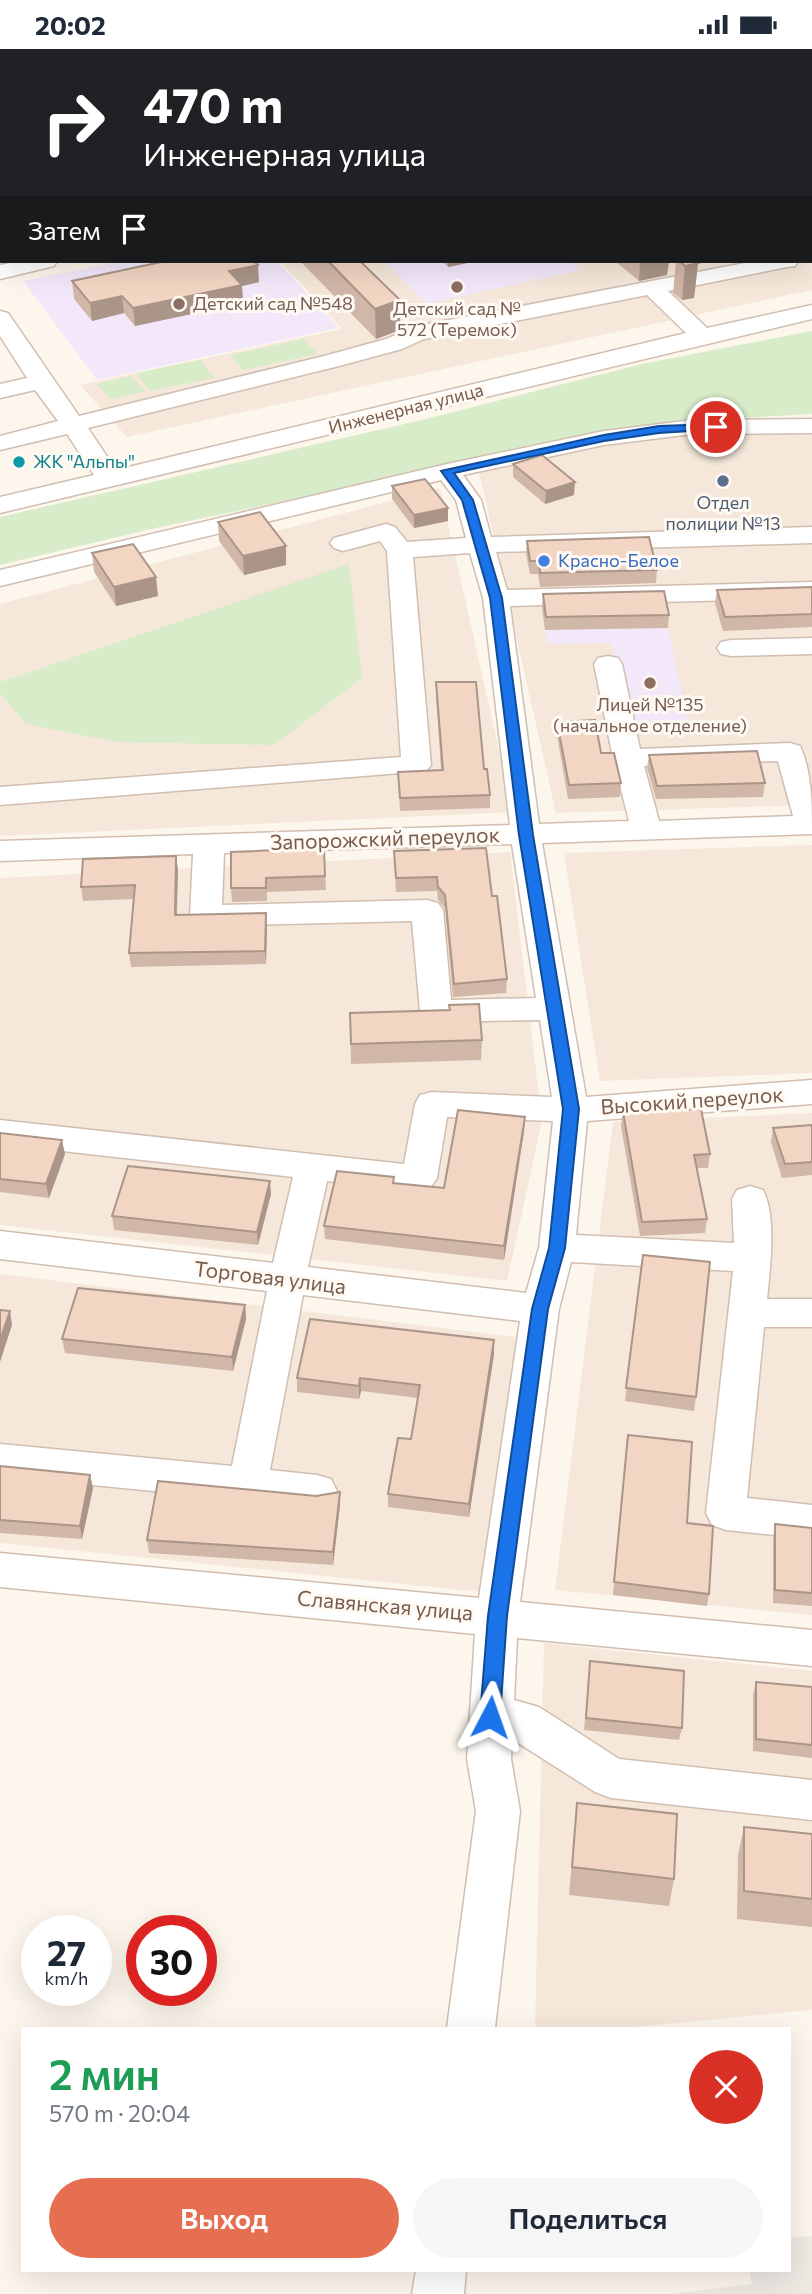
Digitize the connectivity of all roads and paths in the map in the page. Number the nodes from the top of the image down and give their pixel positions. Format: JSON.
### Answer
{"nodes":[{"id":1,"x":38,"y":263,"type":"edge"},
{"id":2,"x":670,"y":263,"type":"edge"},
{"id":3,"x":777,"y":263,"type":"edge"},
{"id":4,"x":0,"y":272,"type":"edge"},
{"id":5,"x":690,"y":280,"type":"junction"},
{"id":6,"x":652,"y":287,"type":"junction"},
{"id":7,"x":812,"y":312,"type":"edge"},
{"id":8,"x":401,"y":315,"type":"edge"},
{"id":9,"x":0,"y":318,"type":"edge"},
{"id":10,"x":418,"y":333,"type":"junction"},
{"id":11,"x":702,"y":336,"type":"junction"},
{"id":12,"x":41,"y":382,"type":"junction"},
{"id":13,"x":0,"y":391,"type":"edge"},
{"id":14,"x":75,"y":426,"type":"junction"},
{"id":15,"x":812,"y":426,"type":"edge"},
{"id":16,"x":7,"y":433,"type":"edge"},
{"id":17,"x":447,"y":471,"type":"junction"},
{"id":18,"x":110,"y":480,"type":"junction"},
{"id":19,"x":0,"y":505,"type":"edge"},
{"id":20,"x":812,"y":535,"type":"edge"},
{"id":21,"x":343,"y":543,"type":"dead end"},
{"id":22,"x":481,"y":545,"type":"junction"},
{"id":23,"x":400,"y":550,"type":"junction"},
{"id":24,"x":0,"y":578,"type":"edge"},
{"id":25,"x":812,"y":590,"type":"edge"},
{"id":26,"x":496,"y":598,"type":"junction"},
{"id":27,"x":812,"y":646,"type":"edge"},
{"id":28,"x":731,"y":648,"type":"dead end"},
{"id":29,"x":608,"y":664,"type":"dead end"},
{"id":30,"x":627,"y":758,"type":"junction"},
{"id":31,"x":55,"y":793,"type":"junction"},
{"id":32,"x":0,"y":796,"type":"edge"},
{"id":33,"x":811,"y":825,"type":"edge"},
{"id":34,"x":647,"y":831,"type":"junction"},
{"id":35,"x":526,"y":835,"type":"junction"},
{"id":36,"x":209,"y":844,"type":"junction"},
{"id":37,"x":51,"y":850,"type":"junction"},
{"id":38,"x":0,"y":851,"type":"edge"},
{"id":39,"x":556,"y":1009,"type":"junction"},
{"id":40,"x":812,"y":1092,"type":"edge"},
{"id":41,"x":571,"y":1109,"type":"junction"},
{"id":42,"x":0,"y":1132,"type":"edge"},
{"id":43,"x":313,"y":1165,"type":"junction"},
{"id":44,"x":750,"y":1199,"type":"dead end"},
{"id":45,"x":0,"y":1245,"type":"edge"},
{"id":46,"x":557,"y":1248,"type":"junction"},
{"id":47,"x":753,"y":1258,"type":"junction"},
{"id":48,"x":287,"y":1280,"type":"junction"},
{"id":49,"x":540,"y":1309,"type":"junction"},
{"id":50,"x":812,"y":1313,"type":"edge"},
{"id":51,"x":749,"y":1314,"type":"junction"},
{"id":52,"x":0,"y":1460,"type":"edge"},
{"id":53,"x":248,"y":1484,"type":"junction"},
{"id":54,"x":317,"y":1491,"type":"dead end"},
{"id":55,"x":812,"y":1522,"type":"edge"},
{"id":56,"x":0,"y":1570,"type":"edge"},
{"id":57,"x":498,"y":1616,"type":"junction"},
{"id":58,"x":812,"y":1648,"type":"edge"},
{"id":59,"x":490,"y":1717,"type":"junction"},
{"id":60,"x":812,"y":1800,"type":"edge"},
{"id":61,"x":471,"y":2027,"type":"edge"},
{"id":62,"x":441,"y":2272,"type":"edge"},
{"id":63,"x":438,"y":2294,"type":"edge"}],
"edges":[{"from":1,"to":4,"type":"street"},
{"from":2,"to":5,"type":"street"},
{"from":3,"to":5,"type":"street"},
{"from":5,"to":6,"type":"street"},
{"from":6,"to":10,"type":"street"},
{"from":6,"to":11,"type":"street"},
{"from":7,"to":11,"type":"street","name":"Инженерная улица"},
{"from":8,"to":10,"type":"street"},
{"from":9,"to":12,"type":"street"},
{"from":10,"to":14,"type":"street"},
{"from":11,"to":18,"type":"street","name":"Инженерная улица"},
{"from":12,"to":13,"type":"street"},
{"from":12,"to":14,"type":"street"},
{"from":14,"to":16,"type":"street"},
{"from":14,"to":18,"type":"street"},
{"from":15,"to":17,"type":"street"},
{"from":17,"to":22,"type":"street"},
{"from":17,"to":24,"type":"street"},
{"from":18,"to":19,"type":"street","name":"Инженерная улица"},
{"from":20,"to":22,"type":"street"},
{"from":21,"to":23,"type":"street"},
{"from":22,"to":23,"type":"street"},
{"from":22,"to":26,"type":"street"},
{"from":23,"to":31,"type":"street"},
{"from":25,"to":26,"type":"street"},
{"from":26,"to":35,"type":"street"},
{"from":27,"to":28,"type":"street"},
{"from":29,"to":30,"type":"street"},
{"from":30,"to":33,"type":"street"},
{"from":30,"to":34,"type":"street"},
{"from":31,"to":32,"type":"street"},
{"from":31,"to":37,"type":"street"},
{"from":33,"to":34,"type":"street","name":"Запорожский переулок"},
{"from":34,"to":35,"type":"street","name":"Запорожский переулок"},
{"from":35,"to":36,"type":"street","name":"Запорожский переулок"},
{"from":35,"to":39,"type":"street"},
{"from":36,"to":37,"type":"street","name":"Запорожский переулок"},
{"from":36,"to":39,"type":"street"},
{"from":37,"to":38,"type":"street","name":"Запорожский переулок"},
{"from":39,"to":41,"type":"street"},
{"from":40,"to":41,"type":"street","name":"Высокий переулок"},
{"from":41,"to":43,"type":"street","name":"Высокий переулок"},
{"from":41,"to":46,"type":"street"},
{"from":42,"to":43,"type":"street"},
{"from":43,"to":48,"type":"street"},
{"from":44,"to":47,"type":"street"},
{"from":45,"to":48,"type":"street","name":"Торговая улица"},
{"from":46,"to":47,"type":"street"},
{"from":46,"to":49,"type":"street"},
{"from":47,"to":51,"type":"street"},
{"from":48,"to":49,"type":"street","name":"Торговая улица"},
{"from":48,"to":53,"type":"street"},
{"from":49,"to":57,"type":"street"},
{"from":50,"to":51,"type":"street"},
{"from":51,"to":55,"type":"street"},
{"from":52,"to":53,"type":"street"},
{"from":53,"to":54,"type":"street"},
{"from":56,"to":57,"type":"street","name":"Славянская улица"},
{"from":57,"to":58,"type":"street","name":"Славянская улица"},
{"from":57,"to":59,"type":"street"},
{"from":59,"to":60,"type":"street"},
{"from":59,"to":61,"type":"street"},
{"from":62,"to":63,"type":"street"}]}
